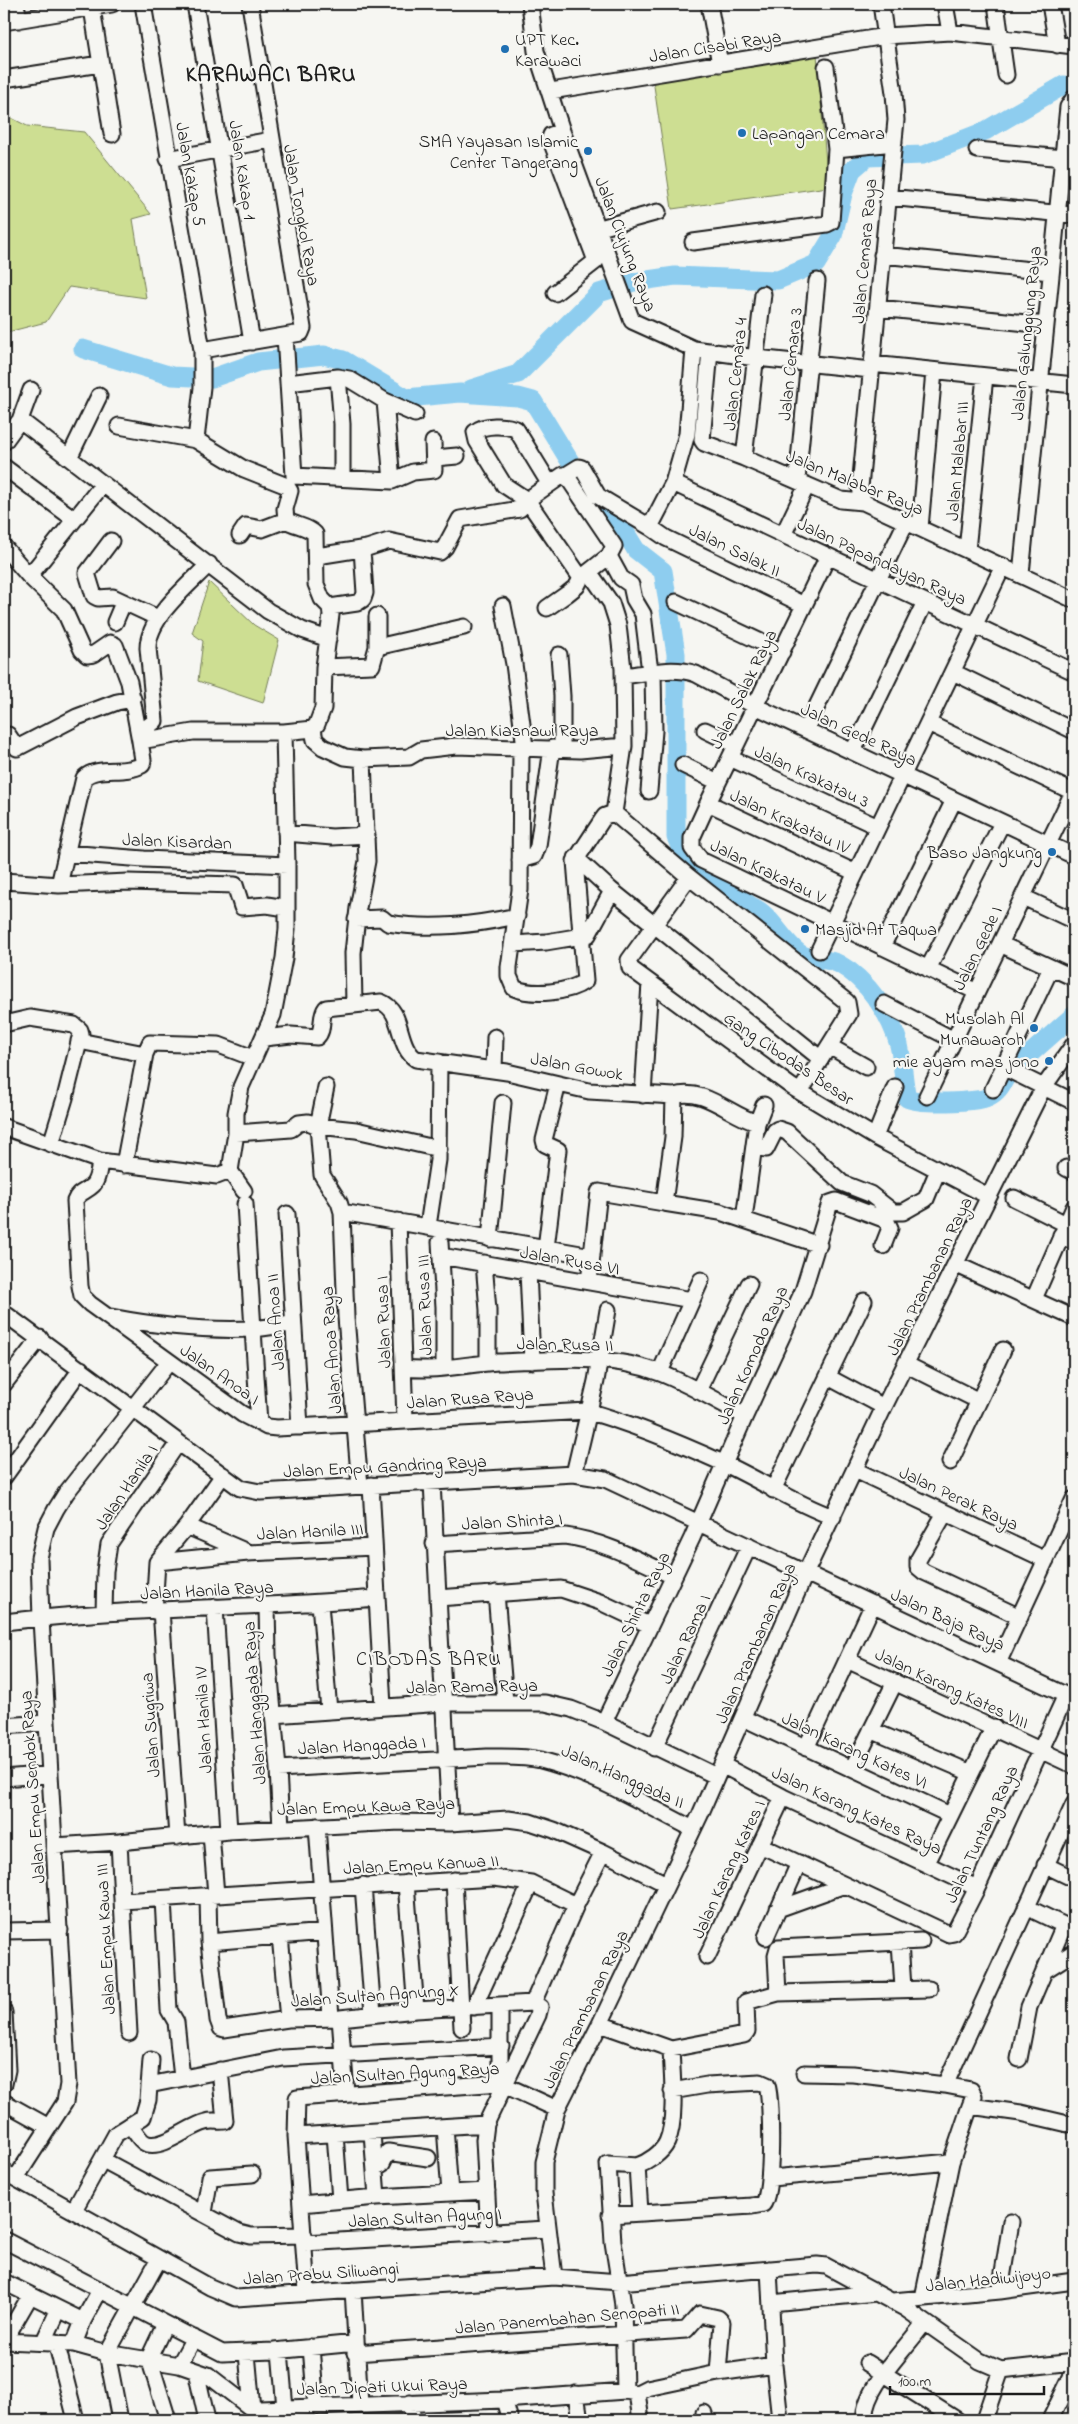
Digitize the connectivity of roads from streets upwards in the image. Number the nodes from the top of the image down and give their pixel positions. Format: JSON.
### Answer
{"nodes":[{"id":1,"x":16,"y":4,"type":"edge"},
{"id":2,"x":112,"y":4,"type":"edge"},
{"id":3,"x":143,"y":4,"type":"edge"},
{"id":4,"x":195,"y":4,"type":"edge"},
{"id":5,"x":250,"y":4,"type":"edge"},
{"id":6,"x":530,"y":4,"type":"edge"},
{"id":7,"x":709,"y":4,"type":"edge"},
{"id":8,"x":881,"y":4,"type":"edge"},
{"id":9,"x":944,"y":4,"type":"edge"},
{"id":10,"x":996,"y":4,"type":"edge"},
{"id":11,"x":1050,"y":4,"type":"edge"},
{"id":12,"x":92,"y":8,"type":"junction"},
{"id":13,"x":11,"y":21,"type":"edge"},
{"id":14,"x":950,"y":32,"type":"junction"},
{"id":15,"x":886,"y":36,"type":"junction"},
{"id":16,"x":1002,"y":36,"type":"junction"},
{"id":17,"x":1058,"y":45,"type":"junction"},
{"id":18,"x":1074,"y":46,"type":"edge"},
{"id":19,"x":100,"y":64,"type":"junction"},
{"id":20,"x":720,"y":64,"type":"junction"},
{"id":21,"x":826,"y":67,"type":"dead end"},
{"id":22,"x":1006,"y":75,"type":"dead end"},
{"id":23,"x":4,"y":79,"type":"edge"},
{"id":24,"x":551,"y":91,"type":"junction"},
{"id":25,"x":1072,"y":104,"type":"edge"},
{"id":26,"x":562,"y":131,"type":"junction"},
{"id":27,"x":112,"y":134,"type":"dead end"},
{"id":28,"x":271,"y":140,"type":"junction"},
{"id":29,"x":894,"y":144,"type":"junction"},
{"id":30,"x":221,"y":149,"type":"junction"},
{"id":31,"x":836,"y":149,"type":"junction"},
{"id":32,"x":977,"y":150,"type":"dead end"},
{"id":33,"x":1068,"y":158,"type":"edge"},
{"id":34,"x":168,"y":159,"type":"junction"},
{"id":35,"x":888,"y":197,"type":"junction"},
{"id":36,"x":658,"y":212,"type":"dead end"},
{"id":37,"x":1057,"y":214,"type":"junction"},
{"id":38,"x":1074,"y":215,"type":"edge"},
{"id":39,"x":600,"y":228,"type":"junction"},
{"id":40,"x":693,"y":242,"type":"dead end"},
{"id":41,"x":882,"y":255,"type":"junction"},
{"id":42,"x":606,"y":260,"type":"junction"},
{"id":43,"x":1051,"y":272,"type":"junction"},
{"id":44,"x":817,"y":281,"type":"dead end"},
{"id":45,"x":555,"y":293,"type":"dead end"},
{"id":46,"x":763,"y":294,"type":"dead end"},
{"id":47,"x":878,"y":308,"type":"junction"},
{"id":48,"x":1046,"y":325,"type":"junction"},
{"id":49,"x":285,"y":336,"type":"junction"},
{"id":50,"x":252,"y":342,"type":"junction"},
{"id":51,"x":694,"y":349,"type":"junction"},
{"id":52,"x":202,"y":350,"type":"junction"},
{"id":53,"x":710,"y":351,"type":"junction"},
{"id":54,"x":756,"y":358,"type":"junction"},
{"id":55,"x":808,"y":364,"type":"junction"},
{"id":56,"x":872,"y":367,"type":"junction"},
{"id":57,"x":934,"y":370,"type":"junction"},
{"id":58,"x":287,"y":372,"type":"junction"},
{"id":59,"x":984,"y":376,"type":"junction"},
{"id":60,"x":338,"y":377,"type":"junction"},
{"id":61,"x":1041,"y":381,"type":"junction"},
{"id":62,"x":1074,"y":385,"type":"edge"},
{"id":63,"x":30,"y":390,"type":"dead end"},
{"id":64,"x":99,"y":396,"type":"dead end"},
{"id":65,"x":384,"y":401,"type":"junction"},
{"id":66,"x":415,"y":414,"type":"dead end"},
{"id":67,"x":20,"y":420,"type":"junction"},
{"id":68,"x":119,"y":426,"type":"dead end"},
{"id":69,"x":196,"y":440,"type":"junction"},
{"id":70,"x":4,"y":442,"type":"edge"},
{"id":71,"x":434,"y":442,"type":"dead end"},
{"id":72,"x":457,"y":456,"type":"dead end"},
{"id":73,"x":69,"y":458,"type":"junction"},
{"id":74,"x":435,"y":458,"type":"junction"},
{"id":75,"x":744,"y":458,"type":"junction"},
{"id":76,"x":572,"y":472,"type":"junction"},
{"id":77,"x":7,"y":475,"type":"edge"},
{"id":78,"x":342,"y":478,"type":"junction"},
{"id":79,"x":392,"y":481,"type":"junction"},
{"id":80,"x":802,"y":482,"type":"junction"},
{"id":81,"x":549,"y":483,"type":"junction"},
{"id":82,"x":673,"y":483,"type":"junction"},
{"id":83,"x":103,"y":484,"type":"junction"},
{"id":84,"x":527,"y":500,"type":"junction"},
{"id":85,"x":863,"y":502,"type":"junction"},
{"id":86,"x":74,"y":519,"type":"junction"},
{"id":87,"x":286,"y":520,"type":"junction"},
{"id":88,"x":913,"y":525,"type":"junction"},
{"id":89,"x":650,"y":527,"type":"junction"},
{"id":90,"x":240,"y":535,"type":"dead end"},
{"id":91,"x":783,"y":535,"type":"junction"},
{"id":92,"x":111,"y":541,"type":"dead end"},
{"id":93,"x":4,"y":547,"type":"edge"},
{"id":94,"x":362,"y":549,"type":"junction"},
{"id":95,"x":968,"y":550,"type":"junction"},
{"id":96,"x":317,"y":556,"type":"junction"},
{"id":97,"x":609,"y":556,"type":"junction"},
{"id":98,"x":828,"y":556,"type":"junction"},
{"id":99,"x":209,"y":564,"type":"junction"},
{"id":100,"x":1003,"y":566,"type":"junction"},
{"id":101,"x":34,"y":570,"type":"dead end"},
{"id":102,"x":1021,"y":574,"type":"junction"},
{"id":103,"x":585,"y":575,"type":"junction"},
{"id":104,"x":878,"y":580,"type":"junction"},
{"id":105,"x":1074,"y":600,"type":"edge"},
{"id":106,"x":676,"y":602,"type":"dead end"},
{"id":107,"x":925,"y":602,"type":"junction"},
{"id":108,"x":123,"y":603,"type":"junction"},
{"id":109,"x":804,"y":605,"type":"junction"},
{"id":110,"x":503,"y":606,"type":"dead end"},
{"id":111,"x":330,"y":607,"type":"junction"},
{"id":112,"x":547,"y":608,"type":"dead end"},
{"id":113,"x":377,"y":616,"type":"dead end"},
{"id":114,"x":158,"y":618,"type":"junction"},
{"id":115,"x":115,"y":622,"type":"dead end"},
{"id":116,"x":975,"y":625,"type":"junction"},
{"id":117,"x":464,"y":627,"type":"dead end"},
{"id":118,"x":328,"y":640,"type":"junction"},
{"id":119,"x":377,"y":647,"type":"junction"},
{"id":120,"x":782,"y":652,"type":"junction"},
{"id":121,"x":559,"y":655,"type":"dead end"},
{"id":122,"x":324,"y":668,"type":"junction"},
{"id":123,"x":652,"y":672,"type":"junction"},
{"id":124,"x":953,"y":672,"type":"junction"},
{"id":125,"x":1074,"y":672,"type":"edge"},
{"id":126,"x":624,"y":676,"type":"junction"},
{"id":127,"x":133,"y":699,"type":"junction"},
{"id":128,"x":755,"y":706,"type":"junction"},
{"id":129,"x":928,"y":723,"type":"junction"},
{"id":130,"x":313,"y":729,"type":"junction"},
{"id":131,"x":806,"y":729,"type":"junction"},
{"id":132,"x":705,"y":730,"type":"dead end"},
{"id":133,"x":1074,"y":731,"type":"edge"},
{"id":134,"x":284,"y":732,"type":"junction"},
{"id":135,"x":4,"y":735,"type":"edge"},
{"id":136,"x":146,"y":740,"type":"junction"},
{"id":137,"x":624,"y":746,"type":"junction"},
{"id":138,"x":523,"y":747,"type":"junction"},
{"id":139,"x":557,"y":749,"type":"junction"},
{"id":140,"x":853,"y":750,"type":"junction"},
{"id":141,"x":733,"y":751,"type":"junction"},
{"id":142,"x":363,"y":759,"type":"junction"},
{"id":143,"x":683,"y":766,"type":"dead end"},
{"id":144,"x":904,"y":774,"type":"junction"},
{"id":145,"x":718,"y":782,"type":"junction"},
{"id":146,"x":649,"y":791,"type":"dead end"},
{"id":147,"x":1074,"y":791,"type":"edge"},
{"id":148,"x":954,"y":800,"type":"junction"},
{"id":149,"x":708,"y":803,"type":"junction"},
{"id":150,"x":614,"y":813,"type":"junction"},
{"id":151,"x":1002,"y":822,"type":"junction"},
{"id":152,"x":878,"y":827,"type":"junction"},
{"id":153,"x":286,"y":833,"type":"junction"},
{"id":154,"x":367,"y":834,"type":"junction"},
{"id":155,"x":692,"y":838,"type":"joint"},
{"id":156,"x":1048,"y":844,"type":"junction"},
{"id":157,"x":66,"y":853,"type":"junction"},
{"id":158,"x":1074,"y":856,"type":"edge"},
{"id":159,"x":576,"y":858,"type":"junction"},
{"id":160,"x":520,"y":860,"type":"junction"},
{"id":161,"x":287,"y":865,"type":"junction"},
{"id":162,"x":856,"y":873,"type":"junction"},
{"id":163,"x":690,"y":877,"type":"junction"},
{"id":164,"x":4,"y":881,"type":"edge"},
{"id":165,"x":59,"y":885,"type":"junction"},
{"id":166,"x":612,"y":891,"type":"junction"},
{"id":167,"x":1023,"y":897,"type":"junction"},
{"id":168,"x":286,"y":908,"type":"junction"},
{"id":169,"x":518,"y":916,"type":"junction"},
{"id":170,"x":356,"y":919,"type":"junction"},
{"id":171,"x":1074,"y":921,"type":"edge"},
{"id":172,"x":832,"y":923,"type":"junction"},
{"id":173,"x":655,"y":926,"type":"junction"},
{"id":174,"x":583,"y":937,"type":"junction"},
{"id":175,"x":513,"y":944,"type":"junction"},
{"id":176,"x":1000,"y":944,"type":"junction"},
{"id":177,"x":882,"y":947,"type":"junction"},
{"id":178,"x":819,"y":950,"type":"dead end"},
{"id":179,"x":1051,"y":968,"type":"junction"},
{"id":180,"x":928,"y":969,"type":"junction"},
{"id":181,"x":1074,"y":978,"type":"edge"},
{"id":182,"x":650,"y":983,"type":"junction"},
{"id":183,"x":977,"y":992,"type":"junction"},
{"id":184,"x":884,"y":1004,"type":"dead end"},
{"id":185,"x":354,"y":1005,"type":"junction"},
{"id":186,"x":4,"y":1024,"type":"edge"},
{"id":187,"x":495,"y":1037,"type":"dead end"},
{"id":188,"x":264,"y":1038,"type":"junction"},
{"id":189,"x":954,"y":1040,"type":"junction"},
{"id":190,"x":79,"y":1041,"type":"junction"},
{"id":191,"x":1074,"y":1044,"type":"edge"},
{"id":192,"x":825,"y":1052,"type":"junction"},
{"id":193,"x":145,"y":1054,"type":"junction"},
{"id":194,"x":253,"y":1058,"type":"junction"},
{"id":195,"x":439,"y":1062,"type":"junction"},
{"id":196,"x":866,"y":1067,"type":"dead end"},
{"id":197,"x":1004,"y":1067,"type":"junction"},
{"id":198,"x":494,"y":1070,"type":"junction"},
{"id":199,"x":558,"y":1084,"type":"junction"},
{"id":200,"x":896,"y":1087,"type":"dead end"},
{"id":201,"x":326,"y":1088,"type":"dead end"},
{"id":202,"x":1043,"y":1088,"type":"junction"},
{"id":203,"x":993,"y":1089,"type":"dead end"},
{"id":204,"x":800,"y":1092,"type":"junction"},
{"id":205,"x":643,"y":1095,"type":"junction"},
{"id":206,"x":674,"y":1096,"type":"junction"},
{"id":207,"x":927,"y":1096,"type":"dead end"},
{"id":208,"x":1074,"y":1102,"type":"edge"},
{"id":209,"x":503,"y":1103,"type":"dead end"},
{"id":210,"x":764,"y":1105,"type":"dead end"},
{"id":211,"x":757,"y":1123,"type":"junction"},
{"id":212,"x":318,"y":1126,"type":"junction"},
{"id":213,"x":4,"y":1127,"type":"edge"},
{"id":214,"x":236,"y":1133,"type":"junction"},
{"id":215,"x":875,"y":1136,"type":"junction"},
{"id":216,"x":51,"y":1144,"type":"junction"},
{"id":217,"x":754,"y":1147,"type":"junction"},
{"id":218,"x":439,"y":1149,"type":"junction"},
{"id":219,"x":100,"y":1161,"type":"junction"},
{"id":220,"x":124,"y":1165,"type":"junction"},
{"id":221,"x":938,"y":1170,"type":"junction"},
{"id":222,"x":230,"y":1171,"type":"junction"},
{"id":223,"x":988,"y":1196,"type":"junction"},
{"id":224,"x":1014,"y":1198,"type":"dead end"},
{"id":225,"x":664,"y":1203,"type":"junction"},
{"id":226,"x":1074,"y":1207,"type":"edge"},
{"id":227,"x":342,"y":1212,"type":"junction"},
{"id":228,"x":287,"y":1214,"type":"dead end"},
{"id":229,"x":744,"y":1219,"type":"junction"},
{"id":230,"x":398,"y":1222,"type":"junction"},
{"id":231,"x":428,"y":1226,"type":"junction"},
{"id":232,"x":1067,"y":1234,"type":"edge"},
{"id":233,"x":490,"y":1239,"type":"junction"},
{"id":234,"x":819,"y":1245,"type":"junction"},
{"id":235,"x":884,"y":1246,"type":"dead end"},
{"id":236,"x":546,"y":1248,"type":"junction"},
{"id":237,"x":441,"y":1249,"type":"joint"},
{"id":238,"x":592,"y":1256,"type":"junction"},
{"id":239,"x":484,"y":1263,"type":"junction"},
{"id":240,"x":956,"y":1265,"type":"junction"},
{"id":241,"x":528,"y":1271,"type":"junction"},
{"id":242,"x":701,"y":1280,"type":"dead end"},
{"id":243,"x":589,"y":1282,"type":"junction"},
{"id":244,"x":749,"y":1284,"type":"dead end"},
{"id":245,"x":692,"y":1300,"type":"junction"},
{"id":246,"x":1034,"y":1300,"type":"junction"},
{"id":247,"x":864,"y":1301,"type":"dead end"},
{"id":248,"x":608,"y":1310,"type":"dead end"},
{"id":249,"x":4,"y":1313,"type":"edge"},
{"id":250,"x":107,"y":1316,"type":"junction"},
{"id":251,"x":1074,"y":1318,"type":"edge"},
{"id":252,"x":293,"y":1324,"type":"junction"},
{"id":253,"x":253,"y":1329,"type":"junction"},
{"id":254,"x":40,"y":1338,"type":"junction"},
{"id":255,"x":1003,"y":1350,"type":"dead end"},
{"id":256,"x":598,"y":1360,"type":"junction"},
{"id":257,"x":532,"y":1361,"type":"junction"},
{"id":258,"x":170,"y":1362,"type":"junction"},
{"id":259,"x":488,"y":1363,"type":"junction"},
{"id":260,"x":907,"y":1365,"type":"junction"},
{"id":261,"x":444,"y":1367,"type":"junction"},
{"id":262,"x":404,"y":1368,"type":"junction"},
{"id":263,"x":81,"y":1369,"type":"junction"},
{"id":264,"x":660,"y":1372,"type":"junction"},
{"id":265,"x":828,"y":1377,"type":"junction"},
{"id":266,"x":4,"y":1384,"type":"edge"},
{"id":267,"x":698,"y":1391,"type":"junction"},
{"id":268,"x":979,"y":1401,"type":"junction"},
{"id":269,"x":132,"y":1408,"type":"junction"},
{"id":270,"x":884,"y":1408,"type":"junction"},
{"id":271,"x":587,"y":1411,"type":"junction"},
{"id":272,"x":745,"y":1416,"type":"junction"},
{"id":273,"x":405,"y":1420,"type":"junction"},
{"id":274,"x":259,"y":1423,"type":"junction"},
{"id":275,"x":355,"y":1424,"type":"junction"},
{"id":276,"x":300,"y":1427,"type":"junction"},
{"id":277,"x":178,"y":1443,"type":"junction"},
{"id":278,"x":950,"y":1462,"type":"dead end"},
{"id":279,"x":724,"y":1464,"type":"junction"},
{"id":280,"x":855,"y":1470,"type":"junction"},
{"id":281,"x":574,"y":1474,"type":"junction"},
{"id":282,"x":223,"y":1475,"type":"junction"},
{"id":283,"x":4,"y":1477,"type":"edge"},
{"id":284,"x":432,"y":1482,"type":"junction"},
{"id":285,"x":366,"y":1485,"type":"junction"},
{"id":286,"x":773,"y":1490,"type":"junction"},
{"id":287,"x":1074,"y":1501,"type":"edge"},
{"id":288,"x":945,"y":1513,"type":"junction"},
{"id":289,"x":833,"y":1517,"type":"junction"},
{"id":290,"x":699,"y":1523,"type":"junction"},
{"id":291,"x":187,"y":1526,"type":"junction"},
{"id":292,"x":434,"y":1544,"type":"junction"},
{"id":293,"x":749,"y":1546,"type":"junction"},
{"id":294,"x":374,"y":1547,"type":"junction"},
{"id":295,"x":248,"y":1553,"type":"junction"},
{"id":296,"x":1046,"y":1560,"type":"junction"},
{"id":297,"x":157,"y":1562,"type":"junction"},
{"id":298,"x":806,"y":1572,"type":"junction"},
{"id":299,"x":674,"y":1576,"type":"junction"},
{"id":300,"x":496,"y":1593,"type":"junction"},
{"id":301,"x":376,"y":1598,"type":"junction"},
{"id":302,"x":438,"y":1598,"type":"junction"},
{"id":303,"x":320,"y":1603,"type":"junction"},
{"id":304,"x":873,"y":1604,"type":"junction"},
{"id":305,"x":267,"y":1606,"type":"junction"},
{"id":306,"x":215,"y":1607,"type":"junction"},
{"id":307,"x":158,"y":1611,"type":"junction"},
{"id":308,"x":104,"y":1613,"type":"junction"},
{"id":309,"x":1020,"y":1617,"type":"junction"},
{"id":310,"x":41,"y":1619,"type":"junction"},
{"id":311,"x":4,"y":1622,"type":"edge"},
{"id":312,"x":649,"y":1625,"type":"junction"},
{"id":313,"x":847,"y":1660,"type":"junction"},
{"id":314,"x":998,"y":1663,"type":"junction"},
{"id":315,"x":895,"y":1682,"type":"junction"},
{"id":316,"x":1070,"y":1697,"type":"edge"},
{"id":317,"x":505,"y":1702,"type":"junction"},
{"id":318,"x":443,"y":1703,"type":"junction"},
{"id":319,"x":383,"y":1707,"type":"junction"},
{"id":320,"x":329,"y":1712,"type":"junction"},
{"id":321,"x":274,"y":1716,"type":"junction"},
{"id":322,"x":743,"y":1718,"type":"junction"},
{"id":323,"x":604,"y":1722,"type":"junction"},
{"id":324,"x":46,"y":1723,"type":"junction"},
{"id":325,"x":4,"y":1726,"type":"edge"},
{"id":326,"x":994,"y":1727,"type":"junction"},
{"id":327,"x":871,"y":1730,"type":"junction"},
{"id":328,"x":654,"y":1748,"type":"junction"},
{"id":329,"x":806,"y":1748,"type":"junction"},
{"id":330,"x":1040,"y":1750,"type":"junction"},
{"id":331,"x":448,"y":1759,"type":"junction"},
{"id":332,"x":1074,"y":1766,"type":"edge"},
{"id":333,"x":278,"y":1769,"type":"junction"},
{"id":334,"x":852,"y":1769,"type":"junction"},
{"id":335,"x":719,"y":1770,"type":"junction"},
{"id":336,"x":970,"y":1773,"type":"junction"},
{"id":337,"x":50,"y":1774,"type":"junction"},
{"id":338,"x":4,"y":1778,"type":"edge"},
{"id":339,"x":783,"y":1797,"type":"junction"},
{"id":340,"x":1072,"y":1813,"type":"edge"},
{"id":341,"x":950,"y":1815,"type":"junction"},
{"id":342,"x":450,"y":1823,"type":"junction"},
{"id":343,"x":317,"y":1826,"type":"junction"},
{"id":344,"x":281,"y":1828,"type":"junction"},
{"id":345,"x":693,"y":1828,"type":"junction"},
{"id":346,"x":229,"y":1831,"type":"junction"},
{"id":347,"x":211,"y":1833,"type":"junction"},
{"id":348,"x":176,"y":1837,"type":"junction"},
{"id":349,"x":119,"y":1842,"type":"junction"},
{"id":350,"x":760,"y":1845,"type":"junction"},
{"id":351,"x":54,"y":1846,"type":"junction"},
{"id":352,"x":603,"y":1852,"type":"junction"},
{"id":353,"x":799,"y":1863,"type":"junction"},
{"id":354,"x":927,"y":1863,"type":"junction"},
{"id":355,"x":1046,"y":1865,"type":"junction"},
{"id":356,"x":1074,"y":1879,"type":"edge"},
{"id":357,"x":454,"y":1880,"type":"junction"},
{"id":358,"x":406,"y":1883,"type":"junction"},
{"id":359,"x":531,"y":1883,"type":"junction"},
{"id":360,"x":666,"y":1884,"type":"junction"},
{"id":361,"x":363,"y":1885,"type":"junction"},
{"id":362,"x":844,"y":1885,"type":"junction"},
{"id":363,"x":321,"y":1888,"type":"junction"},
{"id":364,"x":977,"y":1888,"type":"junction"},
{"id":365,"x":212,"y":1895,"type":"junction"},
{"id":366,"x":163,"y":1899,"type":"junction"},
{"id":367,"x":122,"y":1901,"type":"junction"},
{"id":368,"x":576,"y":1905,"type":"junction"},
{"id":369,"x":1026,"y":1907,"type":"junction"},
{"id":370,"x":778,"y":1909,"type":"junction"},
{"id":371,"x":1069,"y":1928,"type":"edge"},
{"id":372,"x":60,"y":1930,"type":"junction"},
{"id":373,"x":4,"y":1931,"type":"edge"},
{"id":374,"x":324,"y":1932,"type":"junction"},
{"id":375,"x":280,"y":1936,"type":"junction"},
{"id":376,"x":766,"y":1937,"type":"dead end"},
{"id":377,"x":921,"y":1941,"type":"dead end"},
{"id":378,"x":209,"y":1942,"type":"junction"},
{"id":379,"x":900,"y":1942,"type":"junction"},
{"id":380,"x":1074,"y":1952,"type":"edge"},
{"id":381,"x":707,"y":1957,"type":"dead end"},
{"id":382,"x":1044,"y":1971,"type":"junction"},
{"id":383,"x":903,"y":1988,"type":"junction"},
{"id":384,"x":929,"y":1989,"type":"dead end"},
{"id":385,"x":778,"y":1993,"type":"junction"},
{"id":386,"x":533,"y":2003,"type":"junction"},
{"id":387,"x":500,"y":2006,"type":"junction"},
{"id":388,"x":468,"y":2007,"type":"junction"},
{"id":389,"x":416,"y":2010,"type":"junction"},
{"id":390,"x":4,"y":2012,"type":"edge"},
{"id":391,"x":372,"y":2014,"type":"junction"},
{"id":392,"x":335,"y":2018,"type":"junction"},
{"id":393,"x":288,"y":2019,"type":"junction"},
{"id":394,"x":600,"y":2024,"type":"junction"},
{"id":395,"x":4,"y":2028,"type":"edge"},
{"id":396,"x":462,"y":2028,"type":"dead end"},
{"id":397,"x":129,"y":2033,"type":"dead end"},
{"id":398,"x":501,"y":2046,"type":"junction"},
{"id":399,"x":671,"y":2049,"type":"junction"},
{"id":400,"x":343,"y":2055,"type":"junction"},
{"id":401,"x":1019,"y":2059,"type":"dead end"},
{"id":402,"x":151,"y":2060,"type":"dead end"},
{"id":403,"x":220,"y":2070,"type":"junction"},
{"id":404,"x":804,"y":2073,"type":"dead end"},
{"id":405,"x":5,"y":2075,"type":"edge"},
{"id":406,"x":182,"y":2078,"type":"junction"},
{"id":407,"x":503,"y":2084,"type":"junction"},
{"id":408,"x":149,"y":2085,"type":"junction"},
{"id":409,"x":945,"y":2085,"type":"junction"},
{"id":410,"x":672,"y":2091,"type":"junction"},
{"id":411,"x":346,"y":2093,"type":"junction"},
{"id":412,"x":4,"y":2102,"type":"edge"},
{"id":413,"x":970,"y":2106,"type":"junction"},
{"id":414,"x":556,"y":2109,"type":"junction"},
{"id":415,"x":486,"y":2124,"type":"junction"},
{"id":416,"x":1068,"y":2124,"type":"dead end"},
{"id":417,"x":130,"y":2125,"type":"junction"},
{"id":418,"x":49,"y":2127,"type":"junction"},
{"id":419,"x":446,"y":2127,"type":"junction"},
{"id":420,"x":372,"y":2133,"type":"junction"},
{"id":421,"x":335,"y":2134,"type":"junction"},
{"id":422,"x":296,"y":2136,"type":"junction"},
{"id":423,"x":428,"y":2158,"type":"dead end"},
{"id":424,"x":103,"y":2160,"type":"junction"},
{"id":425,"x":952,"y":2162,"type":"junction"},
{"id":426,"x":638,"y":2166,"type":"junction"},
{"id":427,"x":374,"y":2167,"type":"junction"},
{"id":428,"x":252,"y":2174,"type":"dead end"},
{"id":429,"x":10,"y":2175,"type":"edge"},
{"id":430,"x":771,"y":2178,"type":"junction"},
{"id":431,"x":487,"y":2191,"type":"junction"},
{"id":432,"x":450,"y":2193,"type":"junction"},
{"id":433,"x":377,"y":2197,"type":"junction"},
{"id":434,"x":340,"y":2200,"type":"junction"},
{"id":435,"x":301,"y":2204,"type":"junction"},
{"id":436,"x":74,"y":2210,"type":"junction"},
{"id":437,"x":640,"y":2212,"type":"junction"},
{"id":438,"x":204,"y":2213,"type":"junction"},
{"id":439,"x":610,"y":2214,"type":"junction"},
{"id":440,"x":1011,"y":2222,"type":"dead end"},
{"id":441,"x":547,"y":2229,"type":"junction"},
{"id":442,"x":489,"y":2234,"type":"junction"},
{"id":443,"x":304,"y":2239,"type":"junction"},
{"id":444,"x":4,"y":2240,"type":"edge"},
{"id":445,"x":159,"y":2260,"type":"junction"},
{"id":446,"x":768,"y":2269,"type":"junction"},
{"id":447,"x":554,"y":2277,"type":"junction"},
{"id":448,"x":1074,"y":2281,"type":"edge"},
{"id":449,"x":4,"y":2282,"type":"edge"},
{"id":450,"x":619,"y":2282,"type":"junction"},
{"id":451,"x":1074,"y":2289,"type":"edge"},
{"id":452,"x":100,"y":2290,"type":"junction"},
{"id":453,"x":353,"y":2290,"type":"junction"},
{"id":454,"x":1000,"y":2291,"type":"junction"},
{"id":455,"x":307,"y":2292,"type":"junction"},
{"id":456,"x":877,"y":2292,"type":"junction"},
{"id":457,"x":27,"y":2295,"type":"junction"},
{"id":458,"x":4,"y":2298,"type":"edge"},
{"id":459,"x":923,"y":2298,"type":"junction"},
{"id":460,"x":771,"y":2303,"type":"junction"},
{"id":461,"x":899,"y":2305,"type":"junction"},
{"id":462,"x":132,"y":2307,"type":"junction"},
{"id":463,"x":58,"y":2311,"type":"junction"},
{"id":464,"x":83,"y":2321,"type":"junction"},
{"id":465,"x":924,"y":2323,"type":"junction"},
{"id":466,"x":165,"y":2324,"type":"junction"},
{"id":467,"x":624,"y":2336,"type":"junction"},
{"id":468,"x":194,"y":2338,"type":"junction"},
{"id":469,"x":4,"y":2341,"type":"edge"},
{"id":470,"x":50,"y":2342,"type":"junction"},
{"id":471,"x":74,"y":2344,"type":"junction"},
{"id":472,"x":312,"y":2347,"type":"junction"},
{"id":473,"x":356,"y":2348,"type":"junction"},
{"id":474,"x":280,"y":2351,"type":"junction"},
{"id":475,"x":107,"y":2353,"type":"junction"},
{"id":476,"x":247,"y":2353,"type":"junction"},
{"id":477,"x":149,"y":2358,"type":"junction"},
{"id":478,"x":867,"y":2363,"type":"dead end"},
{"id":479,"x":179,"y":2365,"type":"junction"},
{"id":480,"x":774,"y":2365,"type":"junction"},
{"id":481,"x":1072,"y":2366,"type":"edge"},
{"id":482,"x":1001,"y":2370,"type":"junction"},
{"id":483,"x":196,"y":2371,"type":"junction"},
{"id":484,"x":718,"y":2373,"type":"junction"},
{"id":485,"x":884,"y":2374,"type":"junction"},
{"id":486,"x":631,"y":2392,"type":"junction"},
{"id":487,"x":576,"y":2394,"type":"junction"},
{"id":488,"x":504,"y":2400,"type":"junction"},
{"id":489,"x":410,"y":2403,"type":"junction"},
{"id":490,"x":360,"y":2405,"type":"junction"},
{"id":491,"x":284,"y":2408,"type":"junction"},
{"id":492,"x":319,"y":2412,"type":"edge"},
{"id":493,"x":263,"y":2413,"type":"edge"},
{"id":494,"x":868,"y":2418,"type":"edge"},
{"id":495,"x":71,"y":2419,"type":"edge"},
{"id":496,"x":120,"y":2420,"type":"edge"},
{"id":497,"x":168,"y":2420,"type":"edge"},
{"id":498,"x":207,"y":2420,"type":"edge"},
{"id":499,"x":413,"y":2420,"type":"edge"},
{"id":500,"x":510,"y":2420,"type":"edge"},
{"id":501,"x":580,"y":2420,"type":"edge"},
{"id":502,"x":641,"y":2420,"type":"edge"},
{"id":503,"x":780,"y":2420,"type":"edge"},
{"id":504,"x":957,"y":2420,"type":"edge"},
{"id":505,"x":984,"y":2420,"type":"edge"},
{"id":506,"x":1050,"y":2420,"type":"edge"}],
"edges":[{"from":1,"to":13,"type":"street"},
{"from":2,"to":12,"type":"street"},
{"from":3,"to":34,"type":"street","name":"Jalan Kakap 5"},
{"from":4,"to":30,"type":"street","name":"Jalan Kakap 1"},
{"from":5,"to":28,"type":"street","name":"Jalan Tongkol Raya"},
{"from":6,"to":24,"type":"street","name":"Jalan Ciujung Raya"},
{"from":7,"to":20,"type":"street"},
{"from":8,"to":15,"type":"street","name":"Jalan Cemara Raya"},
{"from":9,"to":14,"type":"street"},
{"from":10,"to":16,"type":"street"},
{"from":11,"to":17,"type":"street"},
{"from":12,"to":13,"type":"street"},
{"from":12,"to":19,"type":"street"},
{"from":14,"to":15,"type":"street","name":"Jalan Cisabi Raya"},
{"from":14,"to":16,"type":"street","name":"Jalan Cisabi Raya"},
{"from":15,"to":20,"type":"street","name":"Jalan Cisabi Raya"},
{"from":15,"to":29,"type":"street","name":"Jalan Cemara Raya"},
{"from":16,"to":17,"type":"street","name":"Jalan Cisabi Raya"},
{"from":16,"to":22,"type":"street"},
{"from":17,"to":18,"type":"street","name":"Jalan Cisabi Raya"},
{"from":19,"to":23,"type":"street"},
{"from":19,"to":27,"type":"street"},
{"from":20,"to":24,"type":"street","name":"Jalan Cisabi Raya"},
{"from":21,"to":31,"type":"street"},
{"from":24,"to":26,"type":"street","name":"Jalan Ciujung Raya"},
{"from":25,"to":33,"type":"street","name":"Jalan Galunggung Raya"},
{"from":26,"to":39,"type":"street","name":"Jalan Ciujung Raya"},
{"from":26,"to":42,"type":"street"},
{"from":28,"to":30,"type":"street"},
{"from":28,"to":49,"type":"street","name":"Jalan Tongkol Raya"},
{"from":29,"to":31,"type":"street"},
{"from":29,"to":35,"type":"street","name":"Jalan Cemara Raya"},
{"from":30,"to":34,"type":"street"},
{"from":30,"to":50,"type":"street","name":"Jalan Kakap 1"},
{"from":31,"to":40,"type":"street"},
{"from":32,"to":33,"type":"street"},
{"from":33,"to":37,"type":"street","name":"Jalan Galunggung Raya"},
{"from":34,"to":52,"type":"street","name":"Jalan Kakap 5"},
{"from":35,"to":37,"type":"street"},
{"from":35,"to":41,"type":"street","name":"Jalan Cemara Raya"},
{"from":36,"to":39,"type":"street"},
{"from":37,"to":38,"type":"street"},
{"from":37,"to":43,"type":"street","name":"Jalan Galunggung Raya"},
{"from":39,"to":42,"type":"street","name":"Jalan Ciujung Raya"},
{"from":41,"to":43,"type":"street"},
{"from":41,"to":47,"type":"street","name":"Jalan Cemara Raya"},
{"from":42,"to":45,"type":"street"},
{"from":42,"to":51,"type":"street","name":"Jalan Ciujung Raya"},
{"from":43,"to":48,"type":"street","name":"Jalan Galunggung Raya"},
{"from":44,"to":55,"type":"street","name":"Jalan Cemara 3"},
{"from":46,"to":54,"type":"street","name":"Jalan Cemara 4"},
{"from":47,"to":48,"type":"street"},
{"from":47,"to":56,"type":"street","name":"Jalan Cemara Raya"},
{"from":48,"to":61,"type":"street","name":"Jalan Galunggung Raya"},
{"from":49,"to":50,"type":"street","name":"Jalan Tongkol Raya"},
{"from":49,"to":58,"type":"street"},
{"from":50,"to":52,"type":"street","name":"Jalan Tongkol Raya"},
{"from":51,"to":53,"type":"street","name":"Jalan Ciujung Raya"},
{"from":51,"to":82,"type":"street"},
{"from":52,"to":69,"type":"street","name":"Jalan Kakap 5"},
{"from":53,"to":54,"type":"street","name":"Jalan Ciujung Raya"},
{"from":53,"to":75,"type":"street","name":"Jalan Malabar Raya"},
{"from":54,"to":55,"type":"street","name":"Jalan Ciujung Raya"},
{"from":54,"to":75,"type":"street","name":"Jalan Cemara 4"},
{"from":55,"to":56,"type":"street","name":"Jalan Ciujung Raya"},
{"from":55,"to":80,"type":"street","name":"Jalan Cemara 3"},
{"from":56,"to":57,"type":"street","name":"Jalan Ciujung Raya"},
{"from":56,"to":85,"type":"street","name":"Jalan Cemara Raya"},
{"from":57,"to":59,"type":"street","name":"Jalan Ciujung Raya"},
{"from":57,"to":88,"type":"street"},
{"from":58,"to":60,"type":"street"},
{"from":58,"to":78,"type":"street"},
{"from":59,"to":61,"type":"street","name":"Jalan Ciujung Raya"},
{"from":59,"to":95,"type":"street","name":"Jalan Malabar III"},
{"from":60,"to":65,"type":"street"},
{"from":60,"to":78,"type":"street"},
{"from":61,"to":62,"type":"street","name":"Jalan Ciujung Raya"},
{"from":61,"to":102,"type":"street","name":"Jalan Galunggung Raya"},
{"from":63,"to":67,"type":"street"},
{"from":64,"to":73,"type":"street"},
{"from":65,"to":66,"type":"street"},
{"from":65,"to":79,"type":"street"},
{"from":67,"to":70,"type":"street"},
{"from":67,"to":73,"type":"street"},
{"from":68,"to":69,"type":"street"},
{"from":69,"to":87,"type":"street"},
{"from":71,"to":74,"type":"street"},
{"from":72,"to":74,"type":"street"},
{"from":73,"to":83,"type":"street"},
{"from":74,"to":79,"type":"street"},
{"from":75,"to":80,"type":"street","name":"Jalan Malabar Raya"},
{"from":76,"to":81,"type":"street"},
{"from":76,"to":89,"type":"street","name":"Jalan Salak II"},
{"from":76,"to":97,"type":"street"},
{"from":77,"to":86,"type":"street"},
{"from":78,"to":79,"type":"street"},
{"from":80,"to":85,"type":"street","name":"Jalan Malabar Raya"},
{"from":80,"to":91,"type":"street"},
{"from":81,"to":84,"type":"street"},
{"from":81,"to":84,"type":"street"},
{"from":82,"to":89,"type":"street"},
{"from":82,"to":91,"type":"street","name":"Jalan Papandayan Raya"},
{"from":83,"to":86,"type":"street"},
{"from":83,"to":99,"type":"street"},
{"from":84,"to":94,"type":"street"},
{"from":84,"to":103,"type":"street"},
{"from":85,"to":88,"type":"street","name":"Jalan Malabar Raya"},
{"from":86,"to":101,"type":"street"},
{"from":87,"to":90,"type":"street"},
{"from":87,"to":96,"type":"street"},
{"from":88,"to":95,"type":"street","name":"Jalan Malabar Raya"},
{"from":88,"to":104,"type":"street"},
{"from":89,"to":109,"type":"street","name":"Jalan Salak II"},
{"from":91,"to":98,"type":"street","name":"Jalan Papandayan Raya"},
{"from":92,"to":108,"type":"street"},
{"from":93,"to":127,"type":"street"},
{"from":94,"to":96,"type":"street"},
{"from":94,"to":111,"type":"street"},
{"from":95,"to":100,"type":"street","name":"Jalan Malabar Raya"},
{"from":96,"to":111,"type":"street"},
{"from":97,"to":103,"type":"street"},
{"from":97,"to":123,"type":"street"},
{"from":98,"to":104,"type":"street","name":"Jalan Papandayan Raya"},
{"from":98,"to":109,"type":"street","name":"Jalan Salak Raya"},
{"from":99,"to":114,"type":"street"},
{"from":99,"to":118,"type":"street"},
{"from":100,"to":102,"type":"street","name":"Jalan Malabar Raya"},
{"from":100,"to":116,"type":"street"},
{"from":102,"to":105,"type":"street","name":"Jalan Malabar Raya"},
{"from":103,"to":112,"type":"street"},
{"from":103,"to":126,"type":"street"},
{"from":104,"to":107,"type":"street","name":"Jalan Papandayan Raya"},
{"from":104,"to":131,"type":"street"},
{"from":106,"to":120,"type":"street"},
{"from":107,"to":116,"type":"street","name":"Jalan Papandayan Raya"},
{"from":107,"to":140,"type":"street"},
{"from":108,"to":114,"type":"street"},
{"from":108,"to":115,"type":"street"},
{"from":109,"to":120,"type":"street","name":"Jalan Salak Raya"},
{"from":110,"to":138,"type":"street"},
{"from":111,"to":118,"type":"street"},
{"from":113,"to":119,"type":"street"},
{"from":114,"to":136,"type":"street"},
{"from":116,"to":124,"type":"street"},
{"from":116,"to":125,"type":"street","name":"Jalan Papandayan Raya"},
{"from":117,"to":119,"type":"street"},
{"from":118,"to":122,"type":"street"},
{"from":119,"to":122,"type":"street"},
{"from":120,"to":128,"type":"street","name":"Jalan Salak Raya"},
{"from":121,"to":139,"type":"street"},
{"from":122,"to":130,"type":"street"},
{"from":123,"to":126,"type":"street","name":"Jalan Gede Raya"},
{"from":123,"to":128,"type":"street","name":"Jalan Gede Raya"},
{"from":123,"to":146,"type":"street"},
{"from":124,"to":129,"type":"street"},
{"from":124,"to":133,"type":"street"},
{"from":126,"to":137,"type":"street"},
{"from":127,"to":135,"type":"street"},
{"from":127,"to":136,"type":"street"},
{"from":128,"to":131,"type":"street","name":"Jalan Gede Raya"},
{"from":128,"to":141,"type":"street","name":"Jalan Salak Raya"},
{"from":129,"to":144,"type":"street"},
{"from":129,"to":147,"type":"street"},
{"from":130,"to":134,"type":"street"},
{"from":130,"to":142,"type":"street","name":"Jalan Kiasnawi Raya"},
{"from":131,"to":140,"type":"street","name":"Jalan Gede Raya"},
{"from":132,"to":141,"type":"street","name":"Jalan Krakatau 3"},
{"from":134,"to":136,"type":"street"},
{"from":134,"to":153,"type":"street"},
{"from":136,"to":157,"type":"street"},
{"from":137,"to":139,"type":"street","name":"Jalan Kiasnawi Raya"},
{"from":137,"to":150,"type":"street"},
{"from":138,"to":139,"type":"street","name":"Jalan Kiasnawi Raya"},
{"from":138,"to":142,"type":"street","name":"Jalan Kiasnawi Raya"},
{"from":138,"to":160,"type":"street"},
{"from":139,"to":160,"type":"street"},
{"from":140,"to":144,"type":"street","name":"Jalan Gede Raya"},
{"from":141,"to":145,"type":"street","name":"Jalan Salak Raya"},
{"from":141,"to":152,"type":"street","name":"Jalan Krakatau 3"},
{"from":142,"to":154,"type":"street"},
{"from":143,"to":145,"type":"street"},
{"from":144,"to":148,"type":"street","name":"Jalan Gede Raya"},
{"from":144,"to":152,"type":"street"},
{"from":145,"to":149,"type":"street","name":"Jalan Salak Raya"},
{"from":147,"to":156,"type":"street","name":"Jalan Gede I"},
{"from":148,"to":151,"type":"street","name":"Jalan Gede Raya"},
{"from":148,"to":177,"type":"street"},
{"from":149,"to":155,"type":"street","name":"Jalan Salak Raya"},
{"from":149,"to":162,"type":"street","name":"Jalan Krakatau IV"},
{"from":150,"to":159,"type":"street"},
{"from":150,"to":163,"type":"street"},
{"from":151,"to":156,"type":"street","name":"Jalan Gede Raya"},
{"from":151,"to":180,"type":"street"},
{"from":152,"to":162,"type":"street"},
{"from":153,"to":154,"type":"street"},
{"from":153,"to":161,"type":"street"},
{"from":154,"to":170,"type":"street"},
{"from":155,"to":172,"type":"street","name":"Jalan Krakatau V"},
{"from":156,"to":158,"type":"street","name":"Jalan Gede Raya"},
{"from":156,"to":167,"type":"street","name":"Jalan Gede I"},
{"from":157,"to":161,"type":"street","name":"Jalan Kisardan"},
{"from":157,"to":165,"type":"street"},
{"from":159,"to":166,"type":"street"},
{"from":159,"to":174,"type":"street"},
{"from":160,"to":169,"type":"street"},
{"from":161,"to":168,"type":"street"},
{"from":162,"to":172,"type":"street"},
{"from":163,"to":173,"type":"street"},
{"from":163,"to":192,"type":"street"},
{"from":164,"to":165,"type":"street"},
{"from":165,"to":168,"type":"street"},
{"from":166,"to":173,"type":"street"},
{"from":166,"to":174,"type":"street"},
{"from":167,"to":171,"type":"street"},
{"from":167,"to":176,"type":"street","name":"Jalan Gede I"},
{"from":168,"to":188,"type":"street"},
{"from":169,"to":170,"type":"street"},
{"from":169,"to":175,"type":"street"},
{"from":170,"to":185,"type":"street"},
{"from":172,"to":177,"type":"street","name":"Jalan Krakatau V"},
{"from":172,"to":178,"type":"street"},
{"from":173,"to":182,"type":"street","name":"Gang Cibodas Besar"},
{"from":173,"to":192,"type":"street"},
{"from":174,"to":175,"type":"street"},
{"from":174,"to":175,"type":"street"},
{"from":176,"to":179,"type":"street"},
{"from":176,"to":183,"type":"street","name":"Jalan Gede I"},
{"from":177,"to":180,"type":"street","name":"Jalan Krakatau V"},
{"from":179,"to":181,"type":"street"},
{"from":179,"to":197,"type":"street"},
{"from":180,"to":183,"type":"street","name":"Jalan Krakatau V"},
{"from":182,"to":204,"type":"street","name":"Gang Cibodas Besar"},
{"from":182,"to":205,"type":"street"},
{"from":183,"to":189,"type":"street","name":"Jalan Gede I"},
{"from":184,"to":189,"type":"street"},
{"from":185,"to":188,"type":"street","name":"Jalan Gowok"},
{"from":185,"to":195,"type":"street","name":"Jalan Gowok"},
{"from":186,"to":190,"type":"street"},
{"from":187,"to":198,"type":"street"},
{"from":188,"to":194,"type":"street"},
{"from":189,"to":207,"type":"street","name":"Jalan Gede I"},
{"from":190,"to":193,"type":"street"},
{"from":190,"to":216,"type":"street"},
{"from":191,"to":202,"type":"street","name":"Jalan Prambanan Raya"},
{"from":192,"to":196,"type":"street"},
{"from":192,"to":204,"type":"street"},
{"from":193,"to":194,"type":"street"},
{"from":193,"to":220,"type":"street"},
{"from":194,"to":214,"type":"street"},
{"from":195,"to":198,"type":"street","name":"Jalan Gowok"},
{"from":195,"to":218,"type":"street"},
{"from":197,"to":202,"type":"street"},
{"from":197,"to":203,"type":"street"},
{"from":198,"to":199,"type":"street","name":"Jalan Gowok"},
{"from":199,"to":205,"type":"street","name":"Jalan Gowok"},
{"from":199,"to":236,"type":"street"},
{"from":200,"to":215,"type":"street"},
{"from":201,"to":212,"type":"street"},
{"from":202,"to":208,"type":"street"},
{"from":202,"to":223,"type":"street","name":"Jalan Prambanan Raya"},
{"from":204,"to":215,"type":"street","name":"Gang Cibodas Besar"},
{"from":205,"to":206,"type":"street","name":"Jalan Gowok"},
{"from":206,"to":211,"type":"street","name":"Jalan Gowok"},
{"from":206,"to":225,"type":"street"},
{"from":209,"to":233,"type":"street"},
{"from":210,"to":211,"type":"street"},
{"from":211,"to":217,"type":"street"},
{"from":212,"to":214,"type":"street"},
{"from":212,"to":218,"type":"street"},
{"from":212,"to":227,"type":"street"},
{"from":213,"to":216,"type":"street"},
{"from":214,"to":222,"type":"street"},
{"from":215,"to":221,"type":"street","name":"Gang Cibodas Besar"},
{"from":216,"to":219,"type":"street"},
{"from":217,"to":221,"type":"street"},
{"from":217,"to":229,"type":"street"},
{"from":218,"to":231,"type":"street"},
{"from":219,"to":220,"type":"street"},
{"from":219,"to":250,"type":"street","name":"Jalan Anoa I"},
{"from":220,"to":222,"type":"street"},
{"from":221,"to":223,"type":"street","name":"Gang Cibodas Besar"},
{"from":222,"to":253,"type":"street"},
{"from":223,"to":240,"type":"street","name":"Jalan Prambanan Raya"},
{"from":224,"to":232,"type":"street"},
{"from":225,"to":229,"type":"street"},
{"from":225,"to":238,"type":"street"},
{"from":226,"to":232,"type":"street"},
{"from":227,"to":230,"type":"street"},
{"from":227,"to":275,"type":"street","name":"Jalan Anoa Raya"},
{"from":228,"to":252,"type":"street","name":"Jalan Anoa II"},
{"from":229,"to":234,"type":"street"},
{"from":230,"to":231,"type":"street"},
{"from":230,"to":262,"type":"street","name":"Jalan Rusa I"},
{"from":231,"to":233,"type":"street"},
{"from":232,"to":246,"type":"street"},
{"from":233,"to":236,"type":"street"},
{"from":234,"to":235,"type":"street","name":"Jalan Komodo Raya"},
{"from":234,"to":272,"type":"street","name":"Jalan Komodo Raya"},
{"from":236,"to":238,"type":"street"},
{"from":237,"to":239,"type":"street","name":"Jalan Rusa VI"},
{"from":237,"to":261,"type":"street","name":"Jalan Rusa III"},
{"from":238,"to":243,"type":"street"},
{"from":239,"to":241,"type":"street","name":"Jalan Rusa VI"},
{"from":239,"to":259,"type":"street"},
{"from":240,"to":246,"type":"street"},
{"from":240,"to":260,"type":"street","name":"Jalan Prambanan Raya"},
{"from":241,"to":243,"type":"street","name":"Jalan Rusa VI"},
{"from":241,"to":257,"type":"street"},
{"from":242,"to":245,"type":"street"},
{"from":243,"to":245,"type":"street","name":"Jalan Rusa VI"},
{"from":244,"to":267,"type":"street"},
{"from":245,"to":264,"type":"street"},
{"from":246,"to":251,"type":"street"},
{"from":247,"to":265,"type":"street"},
{"from":248,"to":256,"type":"street"},
{"from":249,"to":254,"type":"street","name":"Jalan Empu Gandring Raya"},
{"from":250,"to":253,"type":"street"},
{"from":250,"to":258,"type":"street","name":"Jalan Anoa I"},
{"from":252,"to":253,"type":"street"},
{"from":252,"to":276,"type":"street","name":"Jalan Anoa II"},
{"from":253,"to":274,"type":"street"},
{"from":254,"to":263,"type":"street","name":"Jalan Empu Gandring Raya"},
{"from":254,"to":266,"type":"street"},
{"from":255,"to":268,"type":"street"},
{"from":256,"to":257,"type":"street","name":"Jalan Rusa II"},
{"from":256,"to":264,"type":"street","name":"Jalan Rusa II"},
{"from":256,"to":271,"type":"street"},
{"from":257,"to":259,"type":"street","name":"Jalan Rusa II"},
{"from":258,"to":269,"type":"street","name":"Jalan Empu Sendok Raya"},
{"from":258,"to":274,"type":"street","name":"Jalan Anoa I"},
{"from":259,"to":261,"type":"street","name":"Jalan Rusa II"},
{"from":260,"to":268,"type":"street"},
{"from":260,"to":270,"type":"street","name":"Jalan Prambanan Raya"},
{"from":261,"to":262,"type":"street","name":"Jalan Rusa II"},
{"from":262,"to":273,"type":"street","name":"Jalan Rusa I"},
{"from":263,"to":269,"type":"street","name":"Jalan Empu Gandring Raya"},
{"from":263,"to":283,"type":"street"},
{"from":264,"to":267,"type":"street","name":"Jalan Rusa II"},
{"from":265,"to":270,"type":"street"},
{"from":265,"to":286,"type":"street"},
{"from":267,"to":272,"type":"street","name":"Jalan Rusa II"},
{"from":268,"to":278,"type":"street"},
{"from":269,"to":277,"type":"street","name":"Jalan Empu Gandring Raya"},
{"from":269,"to":310,"type":"street","name":"Jalan Empu Sendok Raya"},
{"from":270,"to":280,"type":"street","name":"Jalan Prambanan Raya"},
{"from":271,"to":273,"type":"street","name":"Jalan Rusa Raya"},
{"from":271,"to":279,"type":"street","name":"Jalan Rusa Raya"},
{"from":271,"to":281,"type":"street"},
{"from":272,"to":279,"type":"street","name":"Jalan Komodo Raya"},
{"from":273,"to":275,"type":"street","name":"Jalan Rusa Raya"},
{"from":274,"to":276,"type":"street","name":"Jalan Anoa I"},
{"from":275,"to":276,"type":"street","name":"Jalan Anoa I"},
{"from":275,"to":285,"type":"street","name":"Jalan Anoa Raya"},
{"from":277,"to":282,"type":"street","name":"Jalan Empu Gandring Raya"},
{"from":277,"to":308,"type":"street","name":"Jalan Hanila I"},
{"from":279,"to":286,"type":"street","name":"Jalan Rusa Raya"},
{"from":279,"to":290,"type":"street","name":"Jalan Komodo Raya"},
{"from":280,"to":288,"type":"street","name":"Jalan Perak Raya"},
{"from":280,"to":289,"type":"street","name":"Jalan Prambanan Raya"},
{"from":281,"to":284,"type":"street","name":"Jalan Empu Gandring Raya"},
{"from":281,"to":290,"type":"street","name":"Jalan Empu Gandring Raya"},
{"from":282,"to":285,"type":"street","name":"Jalan Empu Gandring Raya"},
{"from":282,"to":291,"type":"street"},
{"from":284,"to":285,"type":"street","name":"Jalan Empu Gandring Raya"},
{"from":284,"to":292,"type":"street"},
{"from":285,"to":294,"type":"street","name":"Jalan Anoa Raya"},
{"from":286,"to":289,"type":"street","name":"Jalan Rusa Raya"},
{"from":287,"to":296,"type":"street"},
{"from":288,"to":296,"type":"street","name":"Jalan Perak Raya"},
{"from":288,"to":309,"type":"street"},
{"from":289,"to":298,"type":"street","name":"Jalan Prambanan Raya"},
{"from":290,"to":293,"type":"street","name":"Jalan Empu Gandring Raya"},
{"from":290,"to":299,"type":"street","name":"Jalan Shinta Raya"},
{"from":291,"to":295,"type":"street","name":"Jalan Hanila III"},
{"from":291,"to":297,"type":"street"},
{"from":292,"to":299,"type":"street","name":"Jalan Shinta I"},
{"from":292,"to":302,"type":"street"},
{"from":293,"to":298,"type":"street","name":"Jalan Empu Gandring Raya"},
{"from":293,"to":328,"type":"street","name":"Jalan Rama I"},
{"from":294,"to":295,"type":"street","name":"Jalan Hanila III"},
{"from":294,"to":301,"type":"street","name":"Jalan Anoa Raya"},
{"from":295,"to":297,"type":"street","name":"Jalan Hanila III"},
{"from":296,"to":309,"type":"street"},
{"from":297,"to":307,"type":"street","name":"Jalan Sugriwa"},
{"from":298,"to":304,"type":"street","name":"Jalan Baja Raya"},
{"from":298,"to":322,"type":"street","name":"Jalan Prambanan Raya"},
{"from":299,"to":312,"type":"street","name":"Jalan Shinta Raya"},
{"from":300,"to":302,"type":"street"},
{"from":300,"to":312,"type":"street"},
{"from":300,"to":317,"type":"street"},
{"from":301,"to":303,"type":"street","name":"Jalan Hanila Raya"},
{"from":301,"to":319,"type":"street","name":"Jalan Anoa Raya"},
{"from":302,"to":318,"type":"street"},
{"from":303,"to":305,"type":"street","name":"Jalan Hanila Raya"},
{"from":303,"to":320,"type":"street"},
{"from":304,"to":313,"type":"street"},
{"from":304,"to":314,"type":"street","name":"Jalan Baja Raya"},
{"from":305,"to":306,"type":"street","name":"Jalan Hanila Raya"},
{"from":305,"to":321,"type":"street","name":"Jalan Hanggada Raya"},
{"from":306,"to":307,"type":"street","name":"Jalan Hanila Raya"},
{"from":306,"to":346,"type":"street","name":"Jalan Hanila IV"},
{"from":307,"to":308,"type":"street","name":"Jalan Hanila Raya"},
{"from":307,"to":348,"type":"street","name":"Jalan Sugriwa"},
{"from":308,"to":310,"type":"street","name":"Jalan Hanila Raya"},
{"from":309,"to":314,"type":"street"},
{"from":310,"to":311,"type":"street","name":"Jalan Hanila Raya"},
{"from":310,"to":324,"type":"street","name":"Jalan Empu Sendok Raya"},
{"from":312,"to":323,"type":"street","name":"Jalan Shinta Raya"},
{"from":313,"to":315,"type":"street","name":"Jalan Karang Kates VIII"},
{"from":313,"to":329,"type":"street"},
{"from":314,"to":316,"type":"street","name":"Jalan Baja Raya"},
{"from":315,"to":326,"type":"street","name":"Jalan Karang Kates VIII"},
{"from":315,"to":327,"type":"street"},
{"from":316,"to":330,"type":"street","name":"Jalan Tuntang Raya"},
{"from":317,"to":318,"type":"street","name":"Jalan Rama Raya"},
{"from":317,"to":323,"type":"street","name":"Jalan Rama Raya"},
{"from":318,"to":319,"type":"street","name":"Jalan Rama Raya"},
{"from":318,"to":331,"type":"street"},
{"from":319,"to":320,"type":"street","name":"Jalan Rama Raya"},
{"from":320,"to":321,"type":"street","name":"Jalan Rama Raya"},
{"from":321,"to":333,"type":"street","name":"Jalan Hanggada Raya"},
{"from":322,"to":329,"type":"street","name":"Jalan Karang Kates VI"},
{"from":322,"to":335,"type":"street","name":"Jalan Prambanan Raya"},
{"from":323,"to":328,"type":"street","name":"Jalan Rama Raya"},
{"from":324,"to":325,"type":"street"},
{"from":324,"to":337,"type":"street","name":"Jalan Empu Sendok Raya"},
{"from":326,"to":330,"type":"street","name":"Jalan Karang Kates VIII"},
{"from":326,"to":336,"type":"street"},
{"from":327,"to":334,"type":"street"},
{"from":327,"to":336,"type":"street"},
{"from":328,"to":335,"type":"street","name":"Jalan Rama Raya"},
{"from":329,"to":334,"type":"street","name":"Jalan Karang Kates VI"},
{"from":330,"to":332,"type":"street","name":"Jalan Karang Kates VIII"},
{"from":330,"to":364,"type":"street","name":"Jalan Tuntang Raya"},
{"from":331,"to":333,"type":"street","name":"Jalan Hanggada I"},
{"from":331,"to":342,"type":"street"},
{"from":331,"to":345,"type":"street","name":"Jalan Hanggada II"},
{"from":333,"to":344,"type":"street","name":"Jalan Hanggada Raya"},
{"from":334,"to":341,"type":"street","name":"Jalan Karang Kates VI"},
{"from":335,"to":339,"type":"street","name":"Jalan Karang Kates Raya"},
{"from":335,"to":345,"type":"street","name":"Jalan Prambanan Raya"},
{"from":336,"to":341,"type":"street"},
{"from":337,"to":338,"type":"street"},
{"from":337,"to":351,"type":"street","name":"Jalan Empu Sendok Raya"},
{"from":339,"to":350,"type":"street","name":"Jalan Karang Kates I"},
{"from":339,"to":354,"type":"street","name":"Jalan Karang Kates Raya"},
{"from":340,"to":355,"type":"street"},
{"from":341,"to":354,"type":"street"},
{"from":342,"to":343,"type":"street","name":"Jalan Empu Kawa Raya"},
{"from":342,"to":352,"type":"street","name":"Jalan Empu Kawa Raya"},
{"from":343,"to":344,"type":"street","name":"Jalan Empu Kawa Raya"},
{"from":343,"to":363,"type":"street"},
{"from":344,"to":346,"type":"street","name":"Jalan Empu Kawa Raya"},
{"from":345,"to":360,"type":"street","name":"Jalan Prambanan Raya"},
{"from":346,"to":347,"type":"street","name":"Jalan Empu Kawa Raya"},
{"from":347,"to":348,"type":"street","name":"Jalan Empu Kawa Raya"},
{"from":347,"to":365,"type":"street"},
{"from":348,"to":349,"type":"street","name":"Jalan Empu Kawa Raya"},
{"from":349,"to":351,"type":"street","name":"Jalan Empu Kawa Raya"},
{"from":349,"to":367,"type":"street","name":"Jalan Empu Kawa III"},
{"from":350,"to":353,"type":"street"},
{"from":350,"to":381,"type":"street","name":"Jalan Karang Kates I"},
{"from":351,"to":372,"type":"street","name":"Jalan Empu Sendok Raya"},
{"from":352,"to":360,"type":"street","name":"Jalan Empu Kawa Raya"},
{"from":352,"to":368,"type":"street"},
{"from":353,"to":362,"type":"street"},
{"from":353,"to":370,"type":"street"},
{"from":354,"to":364,"type":"street","name":"Jalan Karang Kates Raya"},
{"from":355,"to":356,"type":"street"},
{"from":355,"to":369,"type":"street"},
{"from":357,"to":358,"type":"street","name":"Jalan Empu Kanwa II"},
{"from":357,"to":359,"type":"street","name":"Jalan Empu Kanwa II"},
{"from":357,"to":388,"type":"street"},
{"from":358,"to":361,"type":"street","name":"Jalan Empu Kanwa II"},
{"from":358,"to":389,"type":"street"},
{"from":359,"to":368,"type":"street","name":"Jalan Empu Kanwa II"},
{"from":359,"to":388,"type":"street"},
{"from":360,"to":394,"type":"street","name":"Jalan Prambanan Raya"},
{"from":361,"to":363,"type":"street","name":"Jalan Empu Kanwa II"},
{"from":361,"to":391,"type":"street"},
{"from":362,"to":364,"type":"street","name":"Jalan Tuntang Raya"},
{"from":362,"to":370,"type":"street"},
{"from":363,"to":365,"type":"street","name":"Jalan Empu Kanwa II"},
{"from":363,"to":374,"type":"street"},
{"from":365,"to":366,"type":"street","name":"Jalan Empu Kanwa II"},
{"from":365,"to":378,"type":"street"},
{"from":366,"to":367,"type":"street","name":"Jalan Empu Kanwa II"},
{"from":366,"to":406,"type":"street"},
{"from":367,"to":397,"type":"street","name":"Jalan Empu Kawa III"},
{"from":368,"to":386,"type":"street"},
{"from":369,"to":371,"type":"street"},
{"from":369,"to":409,"type":"street"},
{"from":370,"to":376,"type":"street"},
{"from":371,"to":382,"type":"street"},
{"from":372,"to":373,"type":"street"},
{"from":372,"to":418,"type":"street","name":"Jalan Empu Sendok Raya"},
{"from":374,"to":375,"type":"street"},
{"from":374,"to":392,"type":"street"},
{"from":375,"to":378,"type":"street"},
{"from":375,"to":393,"type":"street"},
{"from":377,"to":379,"type":"street"},
{"from":378,"to":393,"type":"street","name":"Jalan Sultan Agnung X"},
{"from":379,"to":383,"type":"street"},
{"from":379,"to":385,"type":"street"},
{"from":380,"to":382,"type":"street"},
{"from":382,"to":401,"type":"street"},
{"from":383,"to":384,"type":"street"},
{"from":383,"to":385,"type":"street"},
{"from":385,"to":399,"type":"street"},
{"from":386,"to":387,"type":"street","name":"Jalan Sultan Agnung X"},
{"from":386,"to":407,"type":"street"},
{"from":387,"to":388,"type":"street","name":"Jalan Sultan Agnung X"},
{"from":387,"to":398,"type":"street"},
{"from":388,"to":389,"type":"street","name":"Jalan Sultan Agnung X"},
{"from":388,"to":396,"type":"street"},
{"from":389,"to":391,"type":"street","name":"Jalan Sultan Agnung X"},
{"from":390,"to":395,"type":"street"},
{"from":391,"to":392,"type":"street","name":"Jalan Sultan Agnung X"},
{"from":392,"to":393,"type":"street","name":"Jalan Sultan Agnung X"},
{"from":392,"to":400,"type":"street"},
{"from":394,"to":399,"type":"street"},
{"from":394,"to":414,"type":"street","name":"Jalan Prambanan Raya"},
{"from":395,"to":405,"type":"street"},
{"from":398,"to":400,"type":"street"},
{"from":398,"to":407,"type":"street"},
{"from":399,"to":410,"type":"street"},
{"from":400,"to":403,"type":"street"},
{"from":400,"to":411,"type":"street"},
{"from":402,"to":408,"type":"street"},
{"from":403,"to":406,"type":"street"},
{"from":403,"to":417,"type":"street"},
{"from":404,"to":409,"type":"street"},
{"from":406,"to":408,"type":"street"},
{"from":407,"to":411,"type":"street","name":"Jalan Sultan Agung Raya"},
{"from":407,"to":414,"type":"street","name":"Jalan Sultan Agung Raya"},
{"from":407,"to":415,"type":"street"},
{"from":408,"to":417,"type":"street"},
{"from":409,"to":413,"type":"street"},
{"from":410,"to":426,"type":"street"},
{"from":410,"to":430,"type":"street"},
{"from":411,"to":422,"type":"street","name":"Jalan Sultan Agung Raya"},
{"from":412,"to":418,"type":"street"},
{"from":413,"to":416,"type":"street"},
{"from":413,"to":425,"type":"street"},
{"from":414,"to":441,"type":"street","name":"Jalan Prambanan Raya"},
{"from":415,"to":419,"type":"street"},
{"from":415,"to":431,"type":"street"},
{"from":417,"to":424,"type":"street"},
{"from":418,"to":429,"type":"street","name":"Jalan Empu Sendok Raya"},
{"from":419,"to":420,"type":"street"},
{"from":419,"to":432,"type":"street"},
{"from":420,"to":421,"type":"street"},
{"from":420,"to":427,"type":"street"},
{"from":421,"to":422,"type":"street"},
{"from":421,"to":434,"type":"street"},
{"from":422,"to":435,"type":"street","name":"Jalan Sultan Agung Raya"},
{"from":423,"to":427,"type":"street"},
{"from":424,"to":436,"type":"street"},
{"from":424,"to":438,"type":"street","name":"Jalan Sultan Agung I"},
{"from":425,"to":430,"type":"street"},
{"from":425,"to":459,"type":"street"},
{"from":426,"to":437,"type":"street"},
{"from":426,"to":439,"type":"street"},
{"from":427,"to":433,"type":"street"},
{"from":428,"to":438,"type":"street"},
{"from":429,"to":436,"type":"street","name":"Jalan Prabu Siliwangi"},
{"from":430,"to":437,"type":"street"},
{"from":431,"to":432,"type":"street"},
{"from":431,"to":442,"type":"street"},
{"from":432,"to":433,"type":"street"},
{"from":433,"to":434,"type":"street"},
{"from":434,"to":435,"type":"street"},
{"from":435,"to":443,"type":"street","name":"Jalan Sultan Agung Raya"},
{"from":436,"to":445,"type":"street","name":"Jalan Prabu Siliwangi"},
{"from":437,"to":439,"type":"street"},
{"from":438,"to":443,"type":"street","name":"Jalan Sultan Agung I"},
{"from":439,"to":450,"type":"street"},
{"from":440,"to":454,"type":"street"},
{"from":441,"to":442,"type":"street","name":"Jalan Sultan Agung I"},
{"from":441,"to":447,"type":"street","name":"Jalan Prambanan Raya"},
{"from":442,"to":443,"type":"street","name":"Jalan Sultan Agung I"},
{"from":443,"to":455,"type":"street","name":"Jalan Sultan Agung Raya"},
{"from":444,"to":452,"type":"street","name":"Jalan Panembahan Senopati II"},
{"from":445,"to":455,"type":"street","name":"Jalan Prabu Siliwangi"},
{"from":445,"to":462,"type":"street"},
{"from":446,"to":450,"type":"street","name":"Jalan Prabu Siliwangi"},
{"from":446,"to":456,"type":"street","name":"Jalan Prabu Siliwangi"},
{"from":446,"to":460,"type":"street"},
{"from":447,"to":450,"type":"street","name":"Jalan Prabu Siliwangi"},
{"from":447,"to":453,"type":"street","name":"Jalan Prabu Siliwangi"},
{"from":448,"to":454,"type":"street"},
{"from":449,"to":457,"type":"street"},
{"from":450,"to":467,"type":"street"},
{"from":451,"to":461,"type":"street","name":"Jalan Hadiwijoyo"},
{"from":452,"to":462,"type":"street","name":"Jalan Panembahan Senopati II"},
{"from":452,"to":464,"type":"street"},
{"from":453,"to":455,"type":"street","name":"Jalan Prabu Siliwangi"},
{"from":453,"to":473,"type":"street"},
{"from":454,"to":459,"type":"street"},
{"from":456,"to":460,"type":"street"},
{"from":456,"to":461,"type":"street","name":"Jalan Prabu Siliwangi"},
{"from":457,"to":458,"type":"street"},
{"from":457,"to":463,"type":"street"},
{"from":457,"to":469,"type":"street"},
{"from":459,"to":461,"type":"street"},
{"from":460,"to":480,"type":"street"},
{"from":461,"to":465,"type":"street","name":"Jalan Prabu Siliwangi"},
{"from":462,"to":466,"type":"street","name":"Jalan Panembahan Senopati II"},
{"from":462,"to":475,"type":"street"},
{"from":463,"to":464,"type":"street"},
{"from":463,"to":470,"type":"street"},
{"from":464,"to":471,"type":"street"},
{"from":465,"to":482,"type":"street","name":"Jalan Prabu Siliwangi"},
{"from":465,"to":485,"type":"street"},
{"from":466,"to":468,"type":"street","name":"Jalan Panembahan Senopati II"},
{"from":466,"to":477,"type":"street"},
{"from":467,"to":473,"type":"street","name":"Jalan Panembahan Senopati II"},
{"from":467,"to":484,"type":"street","name":"Jalan Panembahan Senopati II"},
{"from":467,"to":486,"type":"street"},
{"from":468,"to":476,"type":"street","name":"Jalan Panembahan Senopati II"},
{"from":468,"to":479,"type":"street"},
{"from":469,"to":470,"type":"street"},
{"from":470,"to":471,"type":"street"},
{"from":470,"to":495,"type":"street"},
{"from":471,"to":475,"type":"street"},
{"from":472,"to":473,"type":"street","name":"Jalan Panembahan Senopati II"},
{"from":472,"to":474,"type":"street","name":"Jalan Panembahan Senopati II"},
{"from":472,"to":492,"type":"street"},
{"from":473,"to":490,"type":"street"},
{"from":474,"to":476,"type":"street","name":"Jalan Panembahan Senopati II"},
{"from":474,"to":491,"type":"street"},
{"from":475,"to":477,"type":"street"},
{"from":475,"to":496,"type":"street"},
{"from":476,"to":493,"type":"street"},
{"from":477,"to":479,"type":"street"},
{"from":477,"to":497,"type":"street"},
{"from":478,"to":485,"type":"street"},
{"from":479,"to":483,"type":"street"},
{"from":480,"to":484,"type":"street","name":"Jalan Dipati Ukui Raya"},
{"from":480,"to":503,"type":"street"},
{"from":481,"to":482,"type":"street"},
{"from":481,"to":506,"type":"street"},
{"from":482,"to":505,"type":"street"},
{"from":483,"to":493,"type":"street"},
{"from":483,"to":498,"type":"street"},
{"from":484,"to":486,"type":"street","name":"Jalan Dipati Ukui Raya"},
{"from":485,"to":494,"type":"street"},
{"from":485,"to":504,"type":"street"},
{"from":486,"to":487,"type":"street","name":"Jalan Dipati Ukui Raya"},
{"from":486,"to":502,"type":"street"},
{"from":487,"to":488,"type":"street","name":"Jalan Dipati Ukui Raya"},
{"from":487,"to":501,"type":"street"},
{"from":488,"to":489,"type":"street","name":"Jalan Dipati Ukui Raya"},
{"from":488,"to":500,"type":"street"},
{"from":489,"to":490,"type":"street","name":"Jalan Dipati Ukui Raya"},
{"from":489,"to":499,"type":"street"},
{"from":490,"to":492,"type":"street","name":"Jalan Dipati Ukui Raya"},
{"from":491,"to":492,"type":"street","name":"Jalan Dipati Ukui Raya"},
{"from":491,"to":493,"type":"street","name":"Jalan Dipati Ukui Raya"}]}
